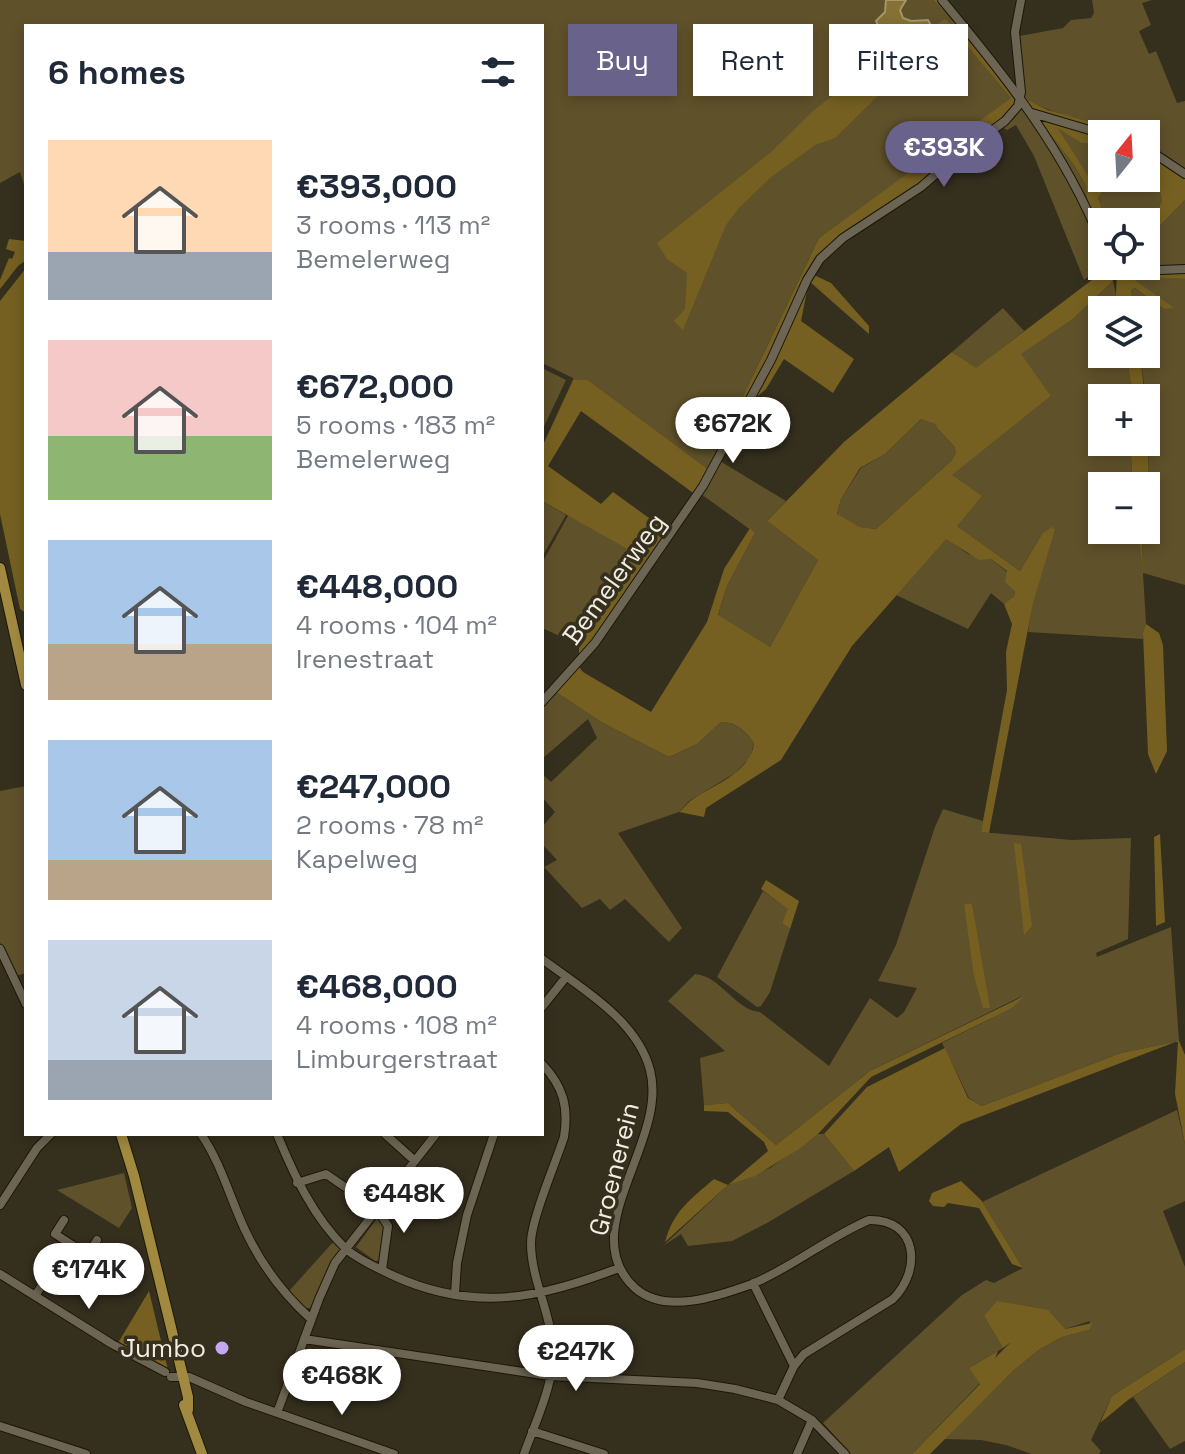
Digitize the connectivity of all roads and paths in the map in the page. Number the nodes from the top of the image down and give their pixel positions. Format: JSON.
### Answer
{"nodes":[{"id":1,"x":942,"y":0,"type":"edge"},
{"id":2,"x":1021,"y":0,"type":"edge"},
{"id":3,"x":1021,"y":97,"type":"junction"},
{"id":4,"x":1032,"y":113,"type":"junction"},
{"id":5,"x":1088,"y":130,"type":"edge"},
{"id":6,"x":1160,"y":157,"type":"edge"},
{"id":7,"x":1185,"y":174,"type":"edge"},
{"id":8,"x":1088,"y":212,"type":"edge"},
{"id":9,"x":1185,"y":269,"type":"edge"},
{"id":10,"x":1160,"y":270,"type":"edge"},
{"id":11,"x":0,"y":568,"type":"edge"},
{"id":12,"x":24,"y":676,"type":"edge"},
{"id":13,"x":544,"y":700,"type":"edge"},
{"id":14,"x":0,"y":949,"type":"edge"},
{"id":15,"x":544,"y":960,"type":"edge"},
{"id":16,"x":566,"y":977,"type":"junction"},
{"id":17,"x":24,"y":1000,"type":"edge"},
{"id":18,"x":544,"y":1004,"type":"edge"},
{"id":19,"x":544,"y":1066,"type":"edge"},
{"id":20,"x":49,"y":1136,"type":"edge"},
{"id":21,"x":122,"y":1136,"type":"edge"},
{"id":22,"x":129,"y":1136,"type":"edge"},
{"id":23,"x":202,"y":1136,"type":"edge"},
{"id":24,"x":278,"y":1136,"type":"edge"},
{"id":25,"x":387,"y":1136,"type":"edge"},
{"id":26,"x":434,"y":1136,"type":"edge"},
{"id":27,"x":493,"y":1136,"type":"edge"},
{"id":28,"x":415,"y":1161,"type":"junction"},
{"id":29,"x":134,"y":1176,"type":"junction"},
{"id":30,"x":297,"y":1183,"type":"junction"},
{"id":31,"x":0,"y":1205,"type":"edge"},
{"id":32,"x":377,"y":1209,"type":"junction"},
{"id":33,"x":64,"y":1220,"type":"dead end"},
{"id":34,"x":97,"y":1240,"type":"dead end"},
{"id":35,"x":69,"y":1243,"type":"junction"},
{"id":36,"x":346,"y":1248,"type":"junction"},
{"id":37,"x":619,"y":1268,"type":"junction"},
{"id":38,"x":382,"y":1270,"type":"junction"},
{"id":39,"x":0,"y":1274,"type":"edge"},
{"id":40,"x":753,"y":1283,"type":"junction"},
{"id":41,"x":455,"y":1294,"type":"junction"},
{"id":42,"x":540,"y":1294,"type":"junction"},
{"id":43,"x":35,"y":1296,"type":"junction"},
{"id":44,"x":311,"y":1319,"type":"junction"},
{"id":45,"x":304,"y":1339,"type":"junction"},
{"id":46,"x":794,"y":1366,"type":"junction"},
{"id":47,"x":174,"y":1376,"type":"junction"},
{"id":48,"x":550,"y":1376,"type":"junction"},
{"id":49,"x":778,"y":1400,"type":"junction"},
{"id":50,"x":277,"y":1413,"type":"junction"},
{"id":51,"x":812,"y":1420,"type":"junction"},
{"id":52,"x":0,"y":1426,"type":"edge"},
{"id":53,"x":532,"y":1431,"type":"junction"},
{"id":54,"x":86,"y":1454,"type":"edge"},
{"id":55,"x":202,"y":1454,"type":"edge"},
{"id":56,"x":394,"y":1454,"type":"edge"},
{"id":57,"x":524,"y":1454,"type":"edge"},
{"id":58,"x":604,"y":1454,"type":"edge"},
{"id":59,"x":797,"y":1454,"type":"edge"},
{"id":60,"x":845,"y":1454,"type":"edge"}],
"edges":[{"from":1,"to":3,"type":"street"},
{"from":2,"to":3,"type":"street"},
{"from":3,"to":4,"type":"street"},
{"from":3,"to":13,"type":"street","name":"Bemelerweg"},
{"from":4,"to":5,"type":"street"},
{"from":4,"to":8,"type":"street"},
{"from":6,"to":7,"type":"street"},
{"from":9,"to":10,"type":"street"},
{"from":11,"to":12,"type":"main road"},
{"from":14,"to":17,"type":"street"},
{"from":15,"to":16,"type":"street","name":"Groenerein"},
{"from":16,"to":18,"type":"street"},
{"from":16,"to":37,"type":"street","name":"Groenerein"},
{"from":19,"to":42,"type":"street"},
{"from":20,"to":31,"type":"street"},
{"from":21,"to":29,"type":"main road"},
{"from":22,"to":29,"type":"main road"},
{"from":23,"to":44,"type":"street"},
{"from":24,"to":30,"type":"street"},
{"from":25,"to":28,"type":"street"},
{"from":26,"to":28,"type":"street"},
{"from":27,"to":41,"type":"street"},
{"from":28,"to":32,"type":"street"},
{"from":29,"to":47,"type":"main road"},
{"from":30,"to":32,"type":"street"},
{"from":30,"to":36,"type":"street"},
{"from":32,"to":36,"type":"street"},
{"from":32,"to":38,"type":"street"},
{"from":33,"to":35,"type":"street"},
{"from":34,"to":35,"type":"street"},
{"from":35,"to":43,"type":"street"},
{"from":36,"to":38,"type":"street"},
{"from":36,"to":44,"type":"street"},
{"from":37,"to":40,"type":"street","name":"Groenerein"},
{"from":37,"to":42,"type":"street"},
{"from":38,"to":41,"type":"street"},
{"from":39,"to":43,"type":"street"},
{"from":40,"to":46,"type":"street"},
{"from":40,"to":46,"type":"street","name":"Groenerein"},
{"from":41,"to":42,"type":"street"},
{"from":42,"to":48,"type":"street"},
{"from":43,"to":47,"type":"street"},
{"from":44,"to":45,"type":"street"},
{"from":45,"to":48,"type":"street"},
{"from":45,"to":50,"type":"street"},
{"from":46,"to":49,"type":"street","name":"Groenerein"},
{"from":47,"to":50,"type":"street"},
{"from":47,"to":55,"type":"main road"},
{"from":48,"to":49,"type":"street"},
{"from":48,"to":53,"type":"street"},
{"from":49,"to":51,"type":"street"},
{"from":50,"to":56,"type":"street"},
{"from":51,"to":59,"type":"street"},
{"from":51,"to":60,"type":"street"},
{"from":52,"to":54,"type":"street"},
{"from":53,"to":57,"type":"street"},
{"from":53,"to":58,"type":"street"}]}
